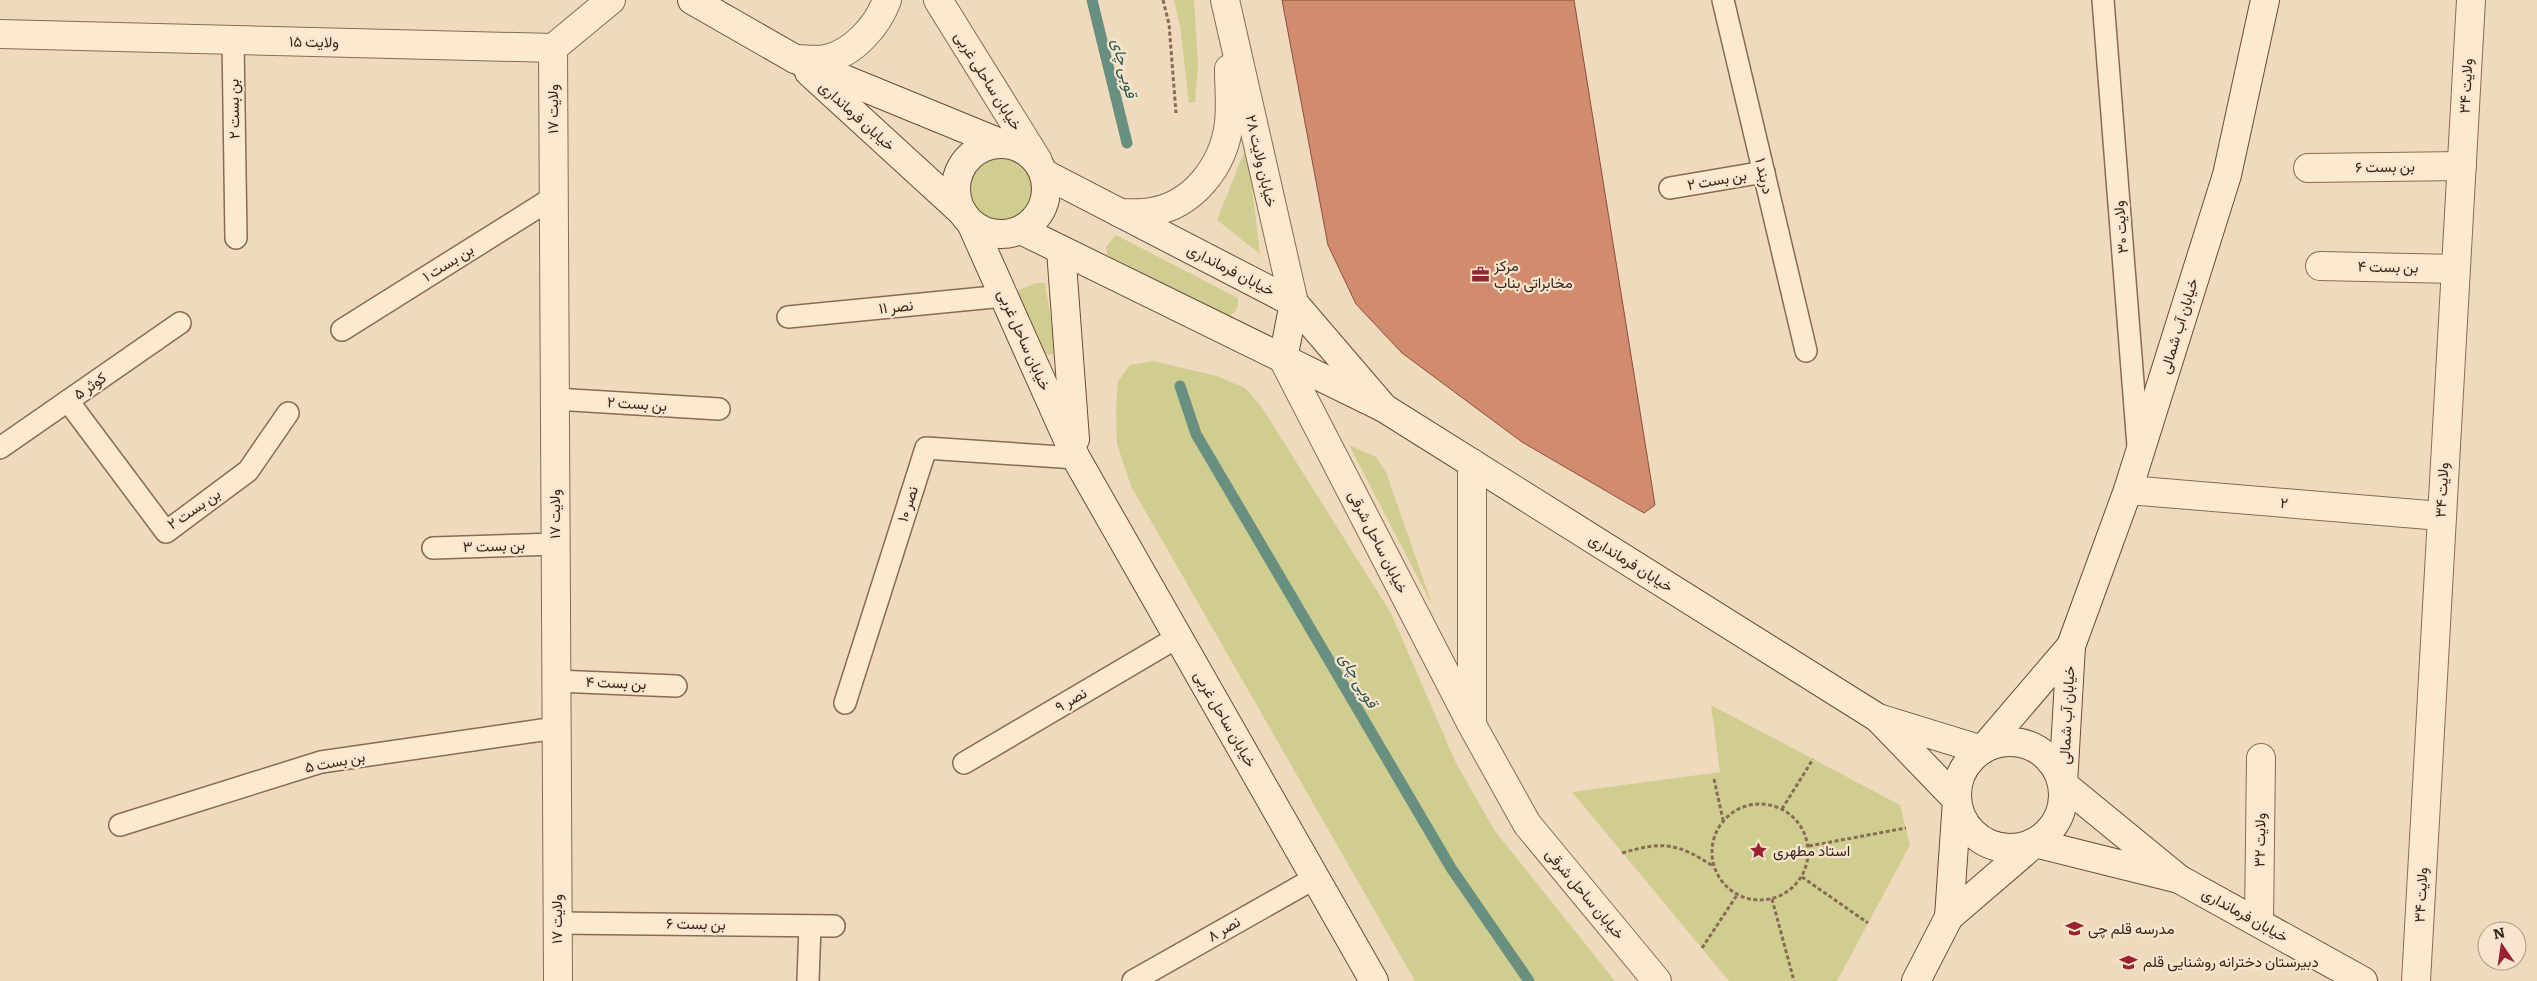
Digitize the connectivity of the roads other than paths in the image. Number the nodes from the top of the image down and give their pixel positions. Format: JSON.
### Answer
{"nodes":[{"id":1,"x":611,"y":0,"type":"edge"},
{"id":2,"x":692,"y":0,"type":"edge"},
{"id":3,"x":887,"y":0,"type":"edge"},
{"id":4,"x":938,"y":0,"type":"edge"},
{"id":5,"x":1723,"y":0,"type":"edge"},
{"id":6,"x":2103,"y":0,"type":"edge"},
{"id":7,"x":2265,"y":0,"type":"edge"},
{"id":8,"x":2472,"y":0,"type":"edge"},
{"id":9,"x":1227,"y":10,"type":"edge"},
{"id":10,"x":0,"y":34,"type":"edge"},
{"id":11,"x":233,"y":40,"type":"junction"},
{"id":12,"x":553,"y":48,"type":"junction"},
{"id":13,"x":795,"y":59,"type":"junction"},
{"id":14,"x":1000,"y":143,"type":"junction"},
{"id":15,"x":2462,"y":166,"type":"junction"},
{"id":16,"x":1042,"y":168,"type":"junction"},
{"id":17,"x":2308,"y":168,"type":"dead end"},
{"id":18,"x":1764,"y":172,"type":"junction"},
{"id":19,"x":1670,"y":188,"type":"dead end"},
{"id":20,"x":554,"y":197,"type":"junction"},
{"id":21,"x":1120,"y":213,"type":"junction"},
{"id":22,"x":967,"y":218,"type":"junction"},
{"id":23,"x":1021,"y":230,"type":"junction"},
{"id":24,"x":236,"y":238,"type":"dead end"},
{"id":25,"x":1061,"y":250,"type":"junction"},
{"id":26,"x":2320,"y":266,"type":"dead end"},
{"id":27,"x":2455,"y":268,"type":"junction"},
{"id":28,"x":1004,"y":296,"type":"junction"},
{"id":29,"x":1294,"y":303,"type":"junction"},
{"id":30,"x":788,"y":318,"type":"dead end"},
{"id":31,"x":180,"y":323,"type":"dead end"},
{"id":32,"x":342,"y":330,"type":"dead end"},
{"id":33,"x":1806,"y":351,"type":"dead end"},
{"id":34,"x":1283,"y":359,"type":"junction"},
{"id":35,"x":555,"y":399,"type":"junction"},
{"id":36,"x":68,"y":401,"type":"junction"},
{"id":37,"x":1384,"y":408,"type":"junction"},
{"id":38,"x":719,"y":410,"type":"dead end"},
{"id":39,"x":288,"y":413,"type":"dead end"},
{"id":40,"x":0,"y":448,"type":"edge"},
{"id":41,"x":2139,"y":455,"type":"junction"},
{"id":42,"x":1076,"y":458,"type":"junction"},
{"id":43,"x":1472,"y":463,"type":"junction"},
{"id":44,"x":2128,"y":490,"type":"junction"},
{"id":45,"x":2441,"y":516,"type":"junction"},
{"id":46,"x":555,"y":544,"type":"junction"},
{"id":47,"x":433,"y":548,"type":"dead end"},
{"id":48,"x":1178,"y":637,"type":"junction"},
{"id":49,"x":2071,"y":646,"type":"junction"},
{"id":50,"x":556,"y":681,"type":"junction"},
{"id":51,"x":676,"y":686,"type":"dead end"},
{"id":52,"x":845,"y":703,"type":"dead end"},
{"id":53,"x":1878,"y":718,"type":"junction"},
{"id":54,"x":1472,"y":725,"type":"junction"},
{"id":55,"x":556,"y":728,"type":"junction"},
{"id":56,"x":1982,"y":750,"type":"junction"},
{"id":57,"x":2261,"y":758,"type":"dead end"},
{"id":58,"x":964,"y":763,"type":"dead end"},
{"id":59,"x":2063,"y":784,"type":"junction"},
{"id":60,"x":1957,"y":800,"type":"junction"},
{"id":61,"x":120,"y":825,"type":"dead end"},
{"id":62,"x":2035,"y":843,"type":"junction"},
{"id":63,"x":1315,"y":878,"type":"junction"},
{"id":64,"x":2179,"y":879,"type":"junction"},
{"id":65,"x":1948,"y":918,"type":"junction"},
{"id":66,"x":2259,"y":922,"type":"junction"},
{"id":67,"x":558,"y":923,"type":"junction"},
{"id":68,"x":810,"y":926,"type":"junction"},
{"id":69,"x":834,"y":926,"type":"dead end"},
{"id":70,"x":558,"y":981,"type":"edge"},
{"id":71,"x":808,"y":981,"type":"edge"},
{"id":72,"x":1133,"y":981,"type":"edge"},
{"id":73,"x":1374,"y":981,"type":"edge"},
{"id":74,"x":1657,"y":981,"type":"edge"},
{"id":75,"x":1916,"y":981,"type":"edge"},
{"id":76,"x":2363,"y":981,"type":"edge"},
{"id":77,"x":2416,"y":981,"type":"edge"}],
"edges":[{"from":1,"to":12,"type":"main road"},
{"from":2,"to":13,"type":"main road","name":"خیابان فرمانداری"},
{"from":3,"to":13,"type":"main road"},
{"from":4,"to":16,"type":"main road","name":"خیابان ساحلی غربی"},
{"from":5,"to":18,"type":"lane","name":"دربند ۱"},
{"from":6,"to":41,"type":"lane","name":"ولایت ۳۰"},
{"from":7,"to":41,"type":"main road","name":"خیابان آب شمالی"},
{"from":8,"to":15,"type":"main road","name":"ولایت ۳۴"},
{"from":9,"to":21,"type":"main road","name":"خیابان ولایت ۲۸"},
{"from":9,"to":29,"type":"main road","name":"خیابان ولایت ۲۸"},
{"from":10,"to":11,"type":"main road","name":"ولایت ۱۵"},
{"from":11,"to":12,"type":"main road","name":"ولایت ۱۵"},
{"from":11,"to":24,"type":"lane","name":"بن بست ۲"},
{"from":12,"to":20,"type":"main road","name":"ولایت ۱۷"},
{"from":13,"to":14,"type":"main road","name":"خیابان فرمانداری"},
{"from":13,"to":22,"type":"main road","name":"خیابان فرمانداری"},
{"from":14,"to":16,"type":"main road"},
{"from":14,"to":22,"type":"main road"},
{"from":15,"to":17,"type":"main road","name":"بن بست ۶"},
{"from":15,"to":27,"type":"main road","name":"ولایت ۳۴"},
{"from":16,"to":21,"type":"main road","name":"خیابان فرمانداری"},
{"from":16,"to":23,"type":"main road"},
{"from":18,"to":19,"type":"lane","name":"بن بست ۲"},
{"from":18,"to":33,"type":"lane","name":"دربند ۱"},
{"from":20,"to":32,"type":"lane","name":"بن بست ۱"},
{"from":20,"to":35,"type":"main road","name":"ولایت ۱۷"},
{"from":21,"to":29,"type":"main road","name":"خیابان فرمانداری"},
{"from":22,"to":23,"type":"main road"},
{"from":22,"to":28,"type":"main road","name":"خیابان ساحل غربی"},
{"from":23,"to":25,"type":"main road","name":"خیابان فرمانداری"},
{"from":25,"to":34,"type":"main road","name":"خیابان فرمانداری"},
{"from":25,"to":42,"type":"main road","name":"خیابان ساحل غربی"},
{"from":26,"to":27,"type":"main road","name":"بن بست ۴"},
{"from":27,"to":45,"type":"main road","name":"ولایت ۳۴"},
{"from":28,"to":30,"type":"lane","name":"نصر ۱۱"},
{"from":28,"to":42,"type":"main road","name":"خیابان ساحل غربی"},
{"from":29,"to":34,"type":"main road"},
{"from":29,"to":37,"type":"main road","name":"خیابان فرمانداری"},
{"from":31,"to":36,"type":"lane","name":"کوثر ۵"},
{"from":34,"to":37,"type":"main road","name":"خیابان فرمانداری"},
{"from":34,"to":54,"type":"main road","name":"خیابان ساحل شرقی"},
{"from":35,"to":38,"type":"lane","name":"بن بست ۲"},
{"from":35,"to":46,"type":"main road","name":"ولایت ۱۷"},
{"from":36,"to":39,"type":"lane","name":"بن بست ۲"},
{"from":36,"to":40,"type":"lane","name":"کوثر ۵"},
{"from":37,"to":43,"type":"main road","name":"خیابان فرمانداری"},
{"from":41,"to":44,"type":"main road","name":"خیابان آب شمالی"},
{"from":42,"to":48,"type":"main road","name":"خیابان ساحل غربی"},
{"from":42,"to":52,"type":"lane","name":"نصر ۱۰"},
{"from":43,"to":53,"type":"main road","name":"خیابان فرمانداری"},
{"from":43,"to":54,"type":"main road","name":"خیابان ساحل شرقی"},
{"from":44,"to":45,"type":"main road","name":"۲"},
{"from":44,"to":49,"type":"main road","name":"خیابان آب شمالی"},
{"from":45,"to":77,"type":"main road","name":"ولایت ۳۴"},
{"from":46,"to":47,"type":"lane","name":"بن بست ۳"},
{"from":46,"to":50,"type":"main road","name":"ولایت ۱۷"},
{"from":48,"to":58,"type":"lane","name":"نصر ۹"},
{"from":48,"to":63,"type":"main road","name":"خیابان ساحل غربی"},
{"from":49,"to":56,"type":"main road","name":"خیابان آب شمالی"},
{"from":49,"to":59,"type":"main road","name":"خیابان آب شمالی"},
{"from":50,"to":51,"type":"lane","name":"بن بست ۴"},
{"from":50,"to":55,"type":"main road","name":"ولایت ۱۷"},
{"from":53,"to":56,"type":"main road","name":"خیابان فرمانداری"},
{"from":53,"to":60,"type":"main road","name":"خیابان فرمانداری"},
{"from":54,"to":74,"type":"main road","name":"خیابان ساحل شرقی"},
{"from":55,"to":61,"type":"lane","name":"بن بست ۵"},
{"from":55,"to":67,"type":"main road","name":"ولایت ۱۷"},
{"from":56,"to":59,"type":"main road"},
{"from":56,"to":60,"type":"main road"},
{"from":57,"to":66,"type":"main road","name":"ولایت ۳۲"},
{"from":59,"to":62,"type":"main road"},
{"from":59,"to":64,"type":"main road","name":"خیابان فرمانداری"},
{"from":60,"to":62,"type":"main road"},
{"from":60,"to":65,"type":"main road"},
{"from":62,"to":64,"type":"main road","name":"خیابان فرمانداری"},
{"from":62,"to":65,"type":"main road"},
{"from":63,"to":72,"type":"lane","name":"نصر ۸"},
{"from":63,"to":73,"type":"main road","name":"خیابان ساحل غربی"},
{"from":64,"to":66,"type":"main road","name":"خیابان فرمانداری"},
{"from":65,"to":75,"type":"main road"},
{"from":66,"to":76,"type":"main road","name":"خیابان فرمانداری"},
{"from":67,"to":68,"type":"lane","name":"بن بست ۶"},
{"from":67,"to":70,"type":"main road","name":"ولایت ۱۷"},
{"from":68,"to":69,"type":"lane","name":"بن بست ۶"},
{"from":68,"to":71,"type":"lane"}]}
